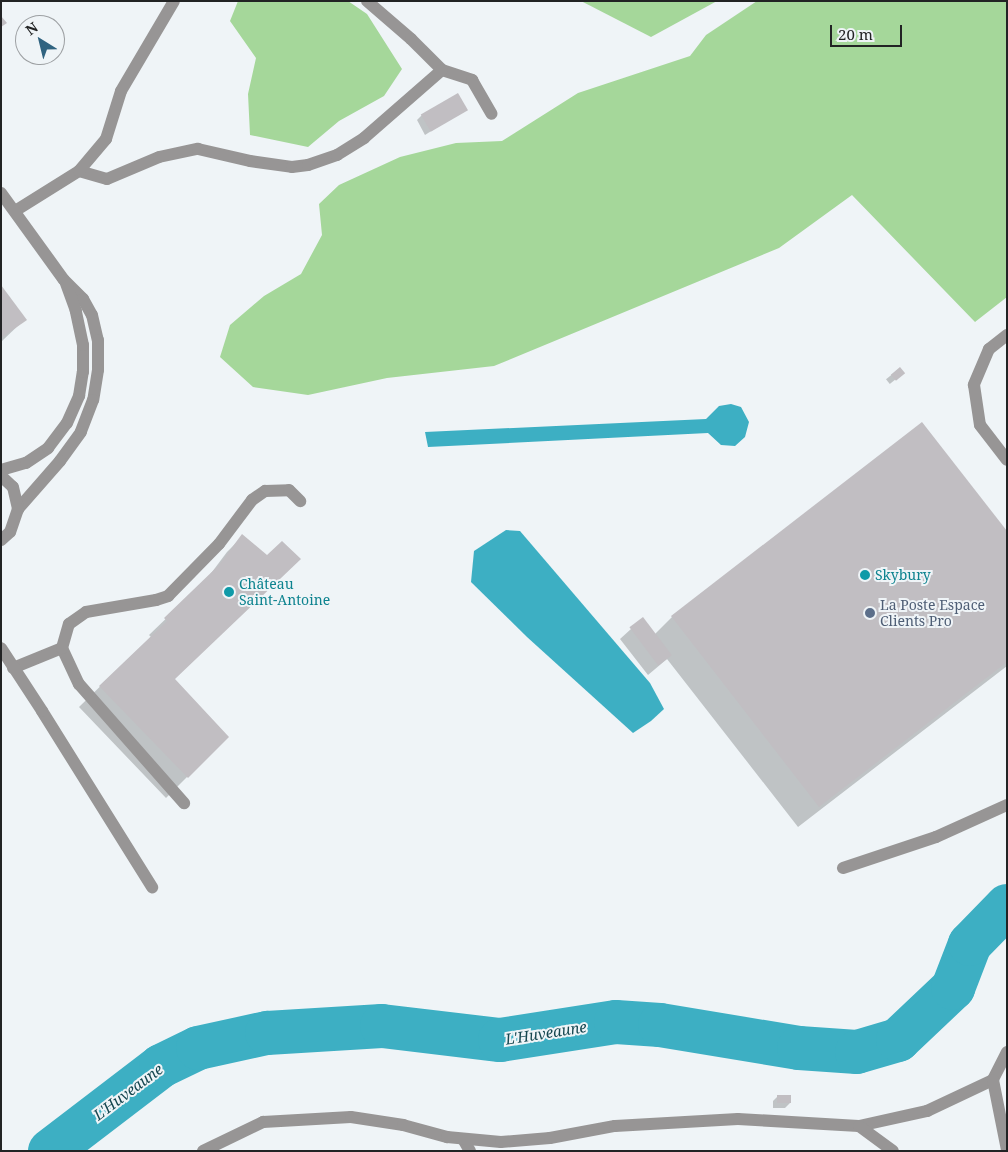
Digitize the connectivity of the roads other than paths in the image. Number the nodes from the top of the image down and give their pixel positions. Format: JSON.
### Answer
{"nodes":[{"id":1,"x":174,"y":1,"type":"edge"},
{"id":2,"x":367,"y":1,"type":"edge"},
{"id":3,"x":442,"y":70,"type":"junction"},
{"id":4,"x":492,"y":114,"type":"dead end"},
{"id":5,"x":79,"y":171,"type":"junction"},
{"id":6,"x":1,"y":193,"type":"edge"},
{"id":7,"x":15,"y":211,"type":"junction"},
{"id":8,"x":64,"y":280,"type":"junction"},
{"id":9,"x":1007,"y":335,"type":"edge"},
{"id":10,"x":1007,"y":460,"type":"edge"},
{"id":11,"x":1,"y":470,"type":"edge"},
{"id":12,"x":1,"y":476,"type":"edge"},
{"id":13,"x":300,"y":501,"type":"dead end"},
{"id":14,"x":18,"y":509,"type":"junction"},
{"id":15,"x":1,"y":540,"type":"edge"},
{"id":16,"x":1,"y":648,"type":"edge"},
{"id":17,"x":62,"y":648,"type":"junction"},
{"id":18,"x":13,"y":668,"type":"junction"},
{"id":19,"x":184,"y":803,"type":"dead end"},
{"id":20,"x":1007,"y":805,"type":"edge"},
{"id":21,"x":843,"y":868,"type":"dead end"},
{"id":22,"x":152,"y":887,"type":"dead end"},
{"id":23,"x":1007,"y":1052,"type":"edge"},
{"id":24,"x":992,"y":1080,"type":"junction"},
{"id":25,"x":859,"y":1126,"type":"junction"},
{"id":26,"x":462,"y":1139,"type":"junction"},
{"id":27,"x":1007,"y":1150,"type":"edge"},
{"id":28,"x":203,"y":1151,"type":"edge"},
{"id":29,"x":470,"y":1151,"type":"edge"},
{"id":30,"x":893,"y":1151,"type":"edge"}],
"edges":[{"from":1,"to":5,"type":"street"},
{"from":2,"to":3,"type":"street"},
{"from":3,"to":4,"type":"street"},
{"from":3,"to":5,"type":"street"},
{"from":5,"to":7,"type":"street"},
{"from":6,"to":7,"type":"street"},
{"from":7,"to":8,"type":"street"},
{"from":8,"to":11,"type":"street"},
{"from":8,"to":14,"type":"street"},
{"from":9,"to":10,"type":"street"},
{"from":12,"to":14,"type":"street"},
{"from":13,"to":17,"type":"street"},
{"from":14,"to":15,"type":"street"},
{"from":16,"to":18,"type":"street"},
{"from":17,"to":18,"type":"street"},
{"from":17,"to":19,"type":"street"},
{"from":18,"to":22,"type":"street"},
{"from":20,"to":21,"type":"street"},
{"from":23,"to":24,"type":"street"},
{"from":24,"to":25,"type":"street"},
{"from":24,"to":27,"type":"street"},
{"from":25,"to":26,"type":"street"},
{"from":25,"to":30,"type":"street"},
{"from":26,"to":28,"type":"street"},
{"from":26,"to":29,"type":"street"}]}
